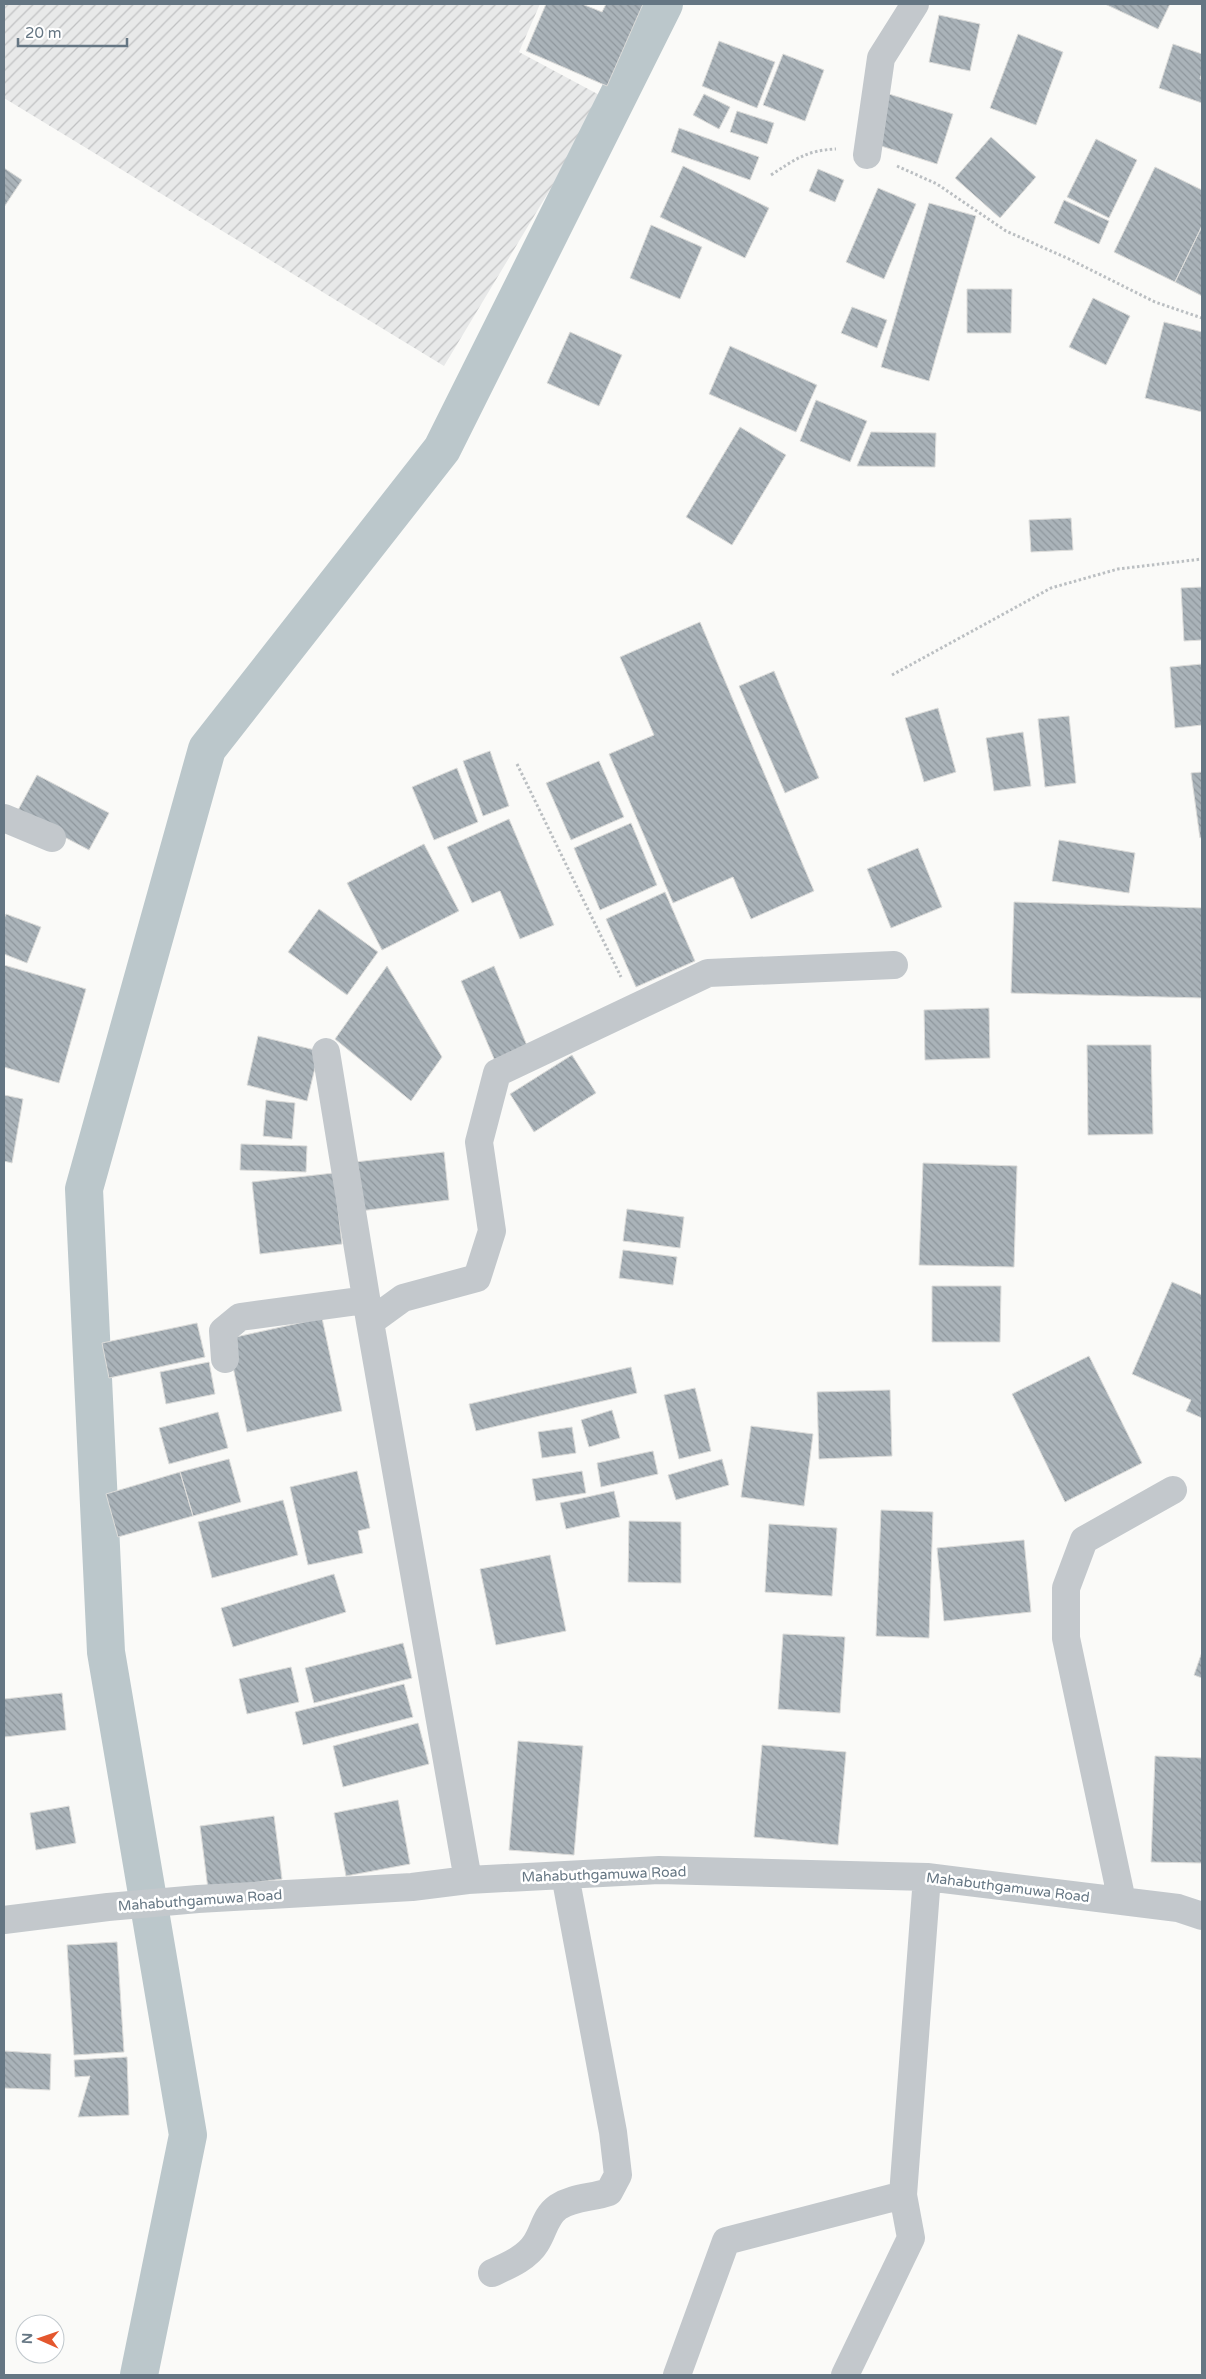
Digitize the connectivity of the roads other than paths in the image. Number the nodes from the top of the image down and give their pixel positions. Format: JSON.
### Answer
{"nodes":[{"id":1,"x":915,"y":4,"type":"edge"},
{"id":2,"x":866,"y":155,"type":"road end"},
{"id":3,"x":4,"y":818,"type":"edge"},
{"id":4,"x":52,"y":838,"type":"dead end"},
{"id":5,"x":894,"y":965,"type":"dead end"},
{"id":6,"x":326,"y":1052,"type":"dead end"},
{"id":7,"x":368,"y":1311,"type":"junction"},
{"id":8,"x":224,"y":1359,"type":"dead end"},
{"id":9,"x":1174,"y":1490,"type":"dead end"},
{"id":10,"x":565,"y":1875,"type":"junction"},
{"id":11,"x":927,"y":1876,"type":"junction"},
{"id":12,"x":468,"y":1880,"type":"junction"},
{"id":13,"x":1122,"y":1901,"type":"junction"},
{"id":14,"x":1202,"y":1916,"type":"edge"},
{"id":15,"x":4,"y":1920,"type":"edge"},
{"id":16,"x":903,"y":2195,"type":"junction"},
{"id":17,"x":492,"y":2273,"type":"dead end"},
{"id":18,"x":677,"y":2375,"type":"edge"},
{"id":19,"x":845,"y":2375,"type":"edge"}],
"edges":[{"from":1,"to":2,"type":"street"},
{"from":3,"to":4,"type":"street"},
{"from":5,"to":7,"type":"street"},
{"from":6,"to":7,"type":"street"},
{"from":7,"to":8,"type":"street"},
{"from":7,"to":12,"type":"street"},
{"from":9,"to":13,"type":"street"},
{"from":10,"to":11,"type":"street","name":"Mahabuthgamuwa Road"},
{"from":10,"to":12,"type":"street","name":"Mahabuthgamuwa Road"},
{"from":10,"to":17,"type":"street"},
{"from":11,"to":13,"type":"street","name":"Mahabuthgamuwa Road"},
{"from":11,"to":16,"type":"street"},
{"from":12,"to":15,"type":"street","name":"Mahabuthgamuwa Road"},
{"from":13,"to":14,"type":"street","name":"Mahabuthgamuwa Road"},
{"from":16,"to":18,"type":"street"},
{"from":16,"to":19,"type":"street"}]}
